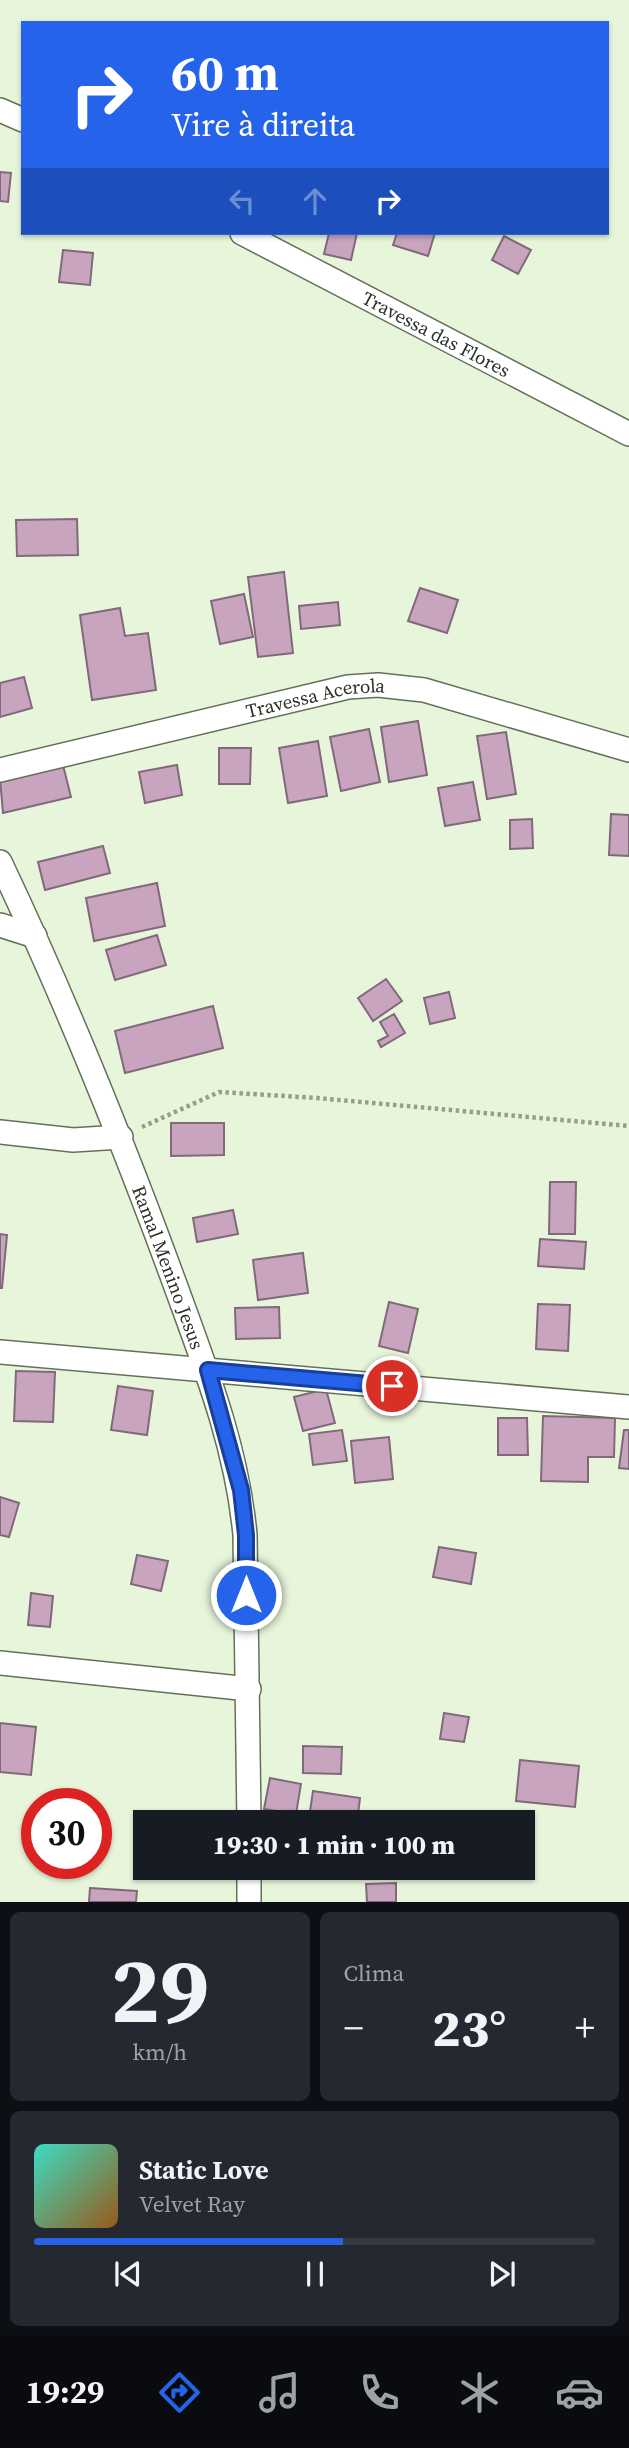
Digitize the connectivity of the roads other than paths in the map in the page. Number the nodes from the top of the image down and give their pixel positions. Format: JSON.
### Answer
{"nodes":[{"id":1,"x":0,"y":110,"type":"edge"},
{"id":2,"x":21,"y":119,"type":"edge"},
{"id":3,"x":246,"y":235,"type":"edge"},
{"id":4,"x":629,"y":434,"type":"edge"},
{"id":5,"x":629,"y":750,"type":"edge"},
{"id":6,"x":0,"y":770,"type":"edge"},
{"id":7,"x":0,"y":862,"type":"edge"},
{"id":8,"x":0,"y":925,"type":"edge"},
{"id":9,"x":35,"y":936,"type":"junction"},
{"id":10,"x":0,"y":1132,"type":"edge"},
{"id":11,"x":121,"y":1137,"type":"junction"},
{"id":12,"x":0,"y":1352,"type":"edge"},
{"id":13,"x":208,"y":1370,"type":"junction"},
{"id":14,"x":629,"y":1407,"type":"edge"},
{"id":15,"x":0,"y":1663,"type":"edge"},
{"id":16,"x":249,"y":1689,"type":"junction"},
{"id":17,"x":249,"y":1810,"type":"edge"},
{"id":18,"x":249,"y":1880,"type":"edge"},
{"id":19,"x":249,"y":1902,"type":"edge"}],
"edges":[{"from":1,"to":2,"type":"street"},
{"from":3,"to":4,"type":"street","name":"Travessa das Flores"},
{"from":5,"to":6,"type":"street","name":"Travessa Acerola"},
{"from":7,"to":9,"type":"street","name":"Ramal Menino Jesus"},
{"from":8,"to":9,"type":"street"},
{"from":9,"to":11,"type":"street","name":"Ramal Menino Jesus"},
{"from":10,"to":11,"type":"street"},
{"from":11,"to":13,"type":"street","name":"Ramal Menino Jesus"},
{"from":12,"to":13,"type":"street"},
{"from":13,"to":14,"type":"street"},
{"from":13,"to":16,"type":"street","name":"Ramal Menino Jesus"},
{"from":15,"to":16,"type":"street"},
{"from":16,"to":17,"type":"street","name":"Ramal Menino Jesus"},
{"from":18,"to":19,"type":"street"}]}
